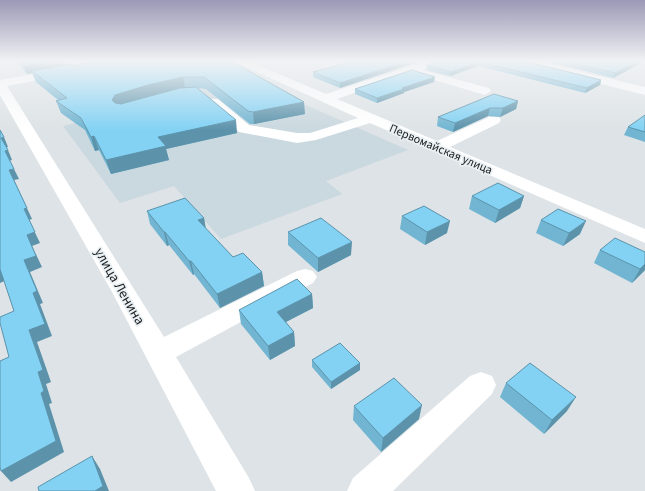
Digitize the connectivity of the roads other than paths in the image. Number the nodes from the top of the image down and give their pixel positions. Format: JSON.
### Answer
{"nodes":[{"id":1,"x":0,"y":84,"type":"edge"},
{"id":2,"x":290,"y":84,"type":"edge"},
{"id":3,"x":369,"y":84,"type":"edge"},
{"id":4,"x":460,"y":84,"type":"edge"},
{"id":5,"x":616,"y":84,"type":"edge"},
{"id":6,"x":633,"y":84,"type":"edge"},
{"id":7,"x":628,"y":87,"type":"junction"},
{"id":8,"x":485,"y":91,"type":"dead end"},
{"id":9,"x":645,"y":91,"type":"edge"},
{"id":10,"x":202,"y":93,"type":"edge"},
{"id":11,"x":324,"y":99,"type":"junction"},
{"id":12,"x":370,"y":118,"type":"junction"},
{"id":13,"x":494,"y":120,"type":"dead end"},
{"id":14,"x":437,"y":147,"type":"junction"},
{"id":15,"x":645,"y":237,"type":"edge"},
{"id":16,"x":305,"y":277,"type":"dead end"},
{"id":17,"x":158,"y":352,"type":"junction"},
{"id":18,"x":481,"y":385,"type":"dead end"},
{"id":19,"x":236,"y":491,"type":"edge"},
{"id":20,"x":366,"y":491,"type":"edge"}],
"edges":[{"from":1,"to":17,"type":"street","name":"улица Ленина"},
{"from":2,"to":11,"type":"street","name":"Первомайская улица"},
{"from":3,"to":11,"type":"street"},
{"from":4,"to":8,"type":"street"},
{"from":5,"to":7,"type":"street"},
{"from":6,"to":7,"type":"street"},
{"from":7,"to":9,"type":"street"},
{"from":10,"to":12,"type":"street"},
{"from":11,"to":12,"type":"street","name":"Первомайская улица"},
{"from":12,"to":14,"type":"street","name":"Первомайская улица"},
{"from":13,"to":14,"type":"street"},
{"from":14,"to":15,"type":"street","name":"Первомайская улица"},
{"from":16,"to":17,"type":"street"},
{"from":17,"to":19,"type":"street","name":"улица Ленина"},
{"from":18,"to":20,"type":"street"}]}
